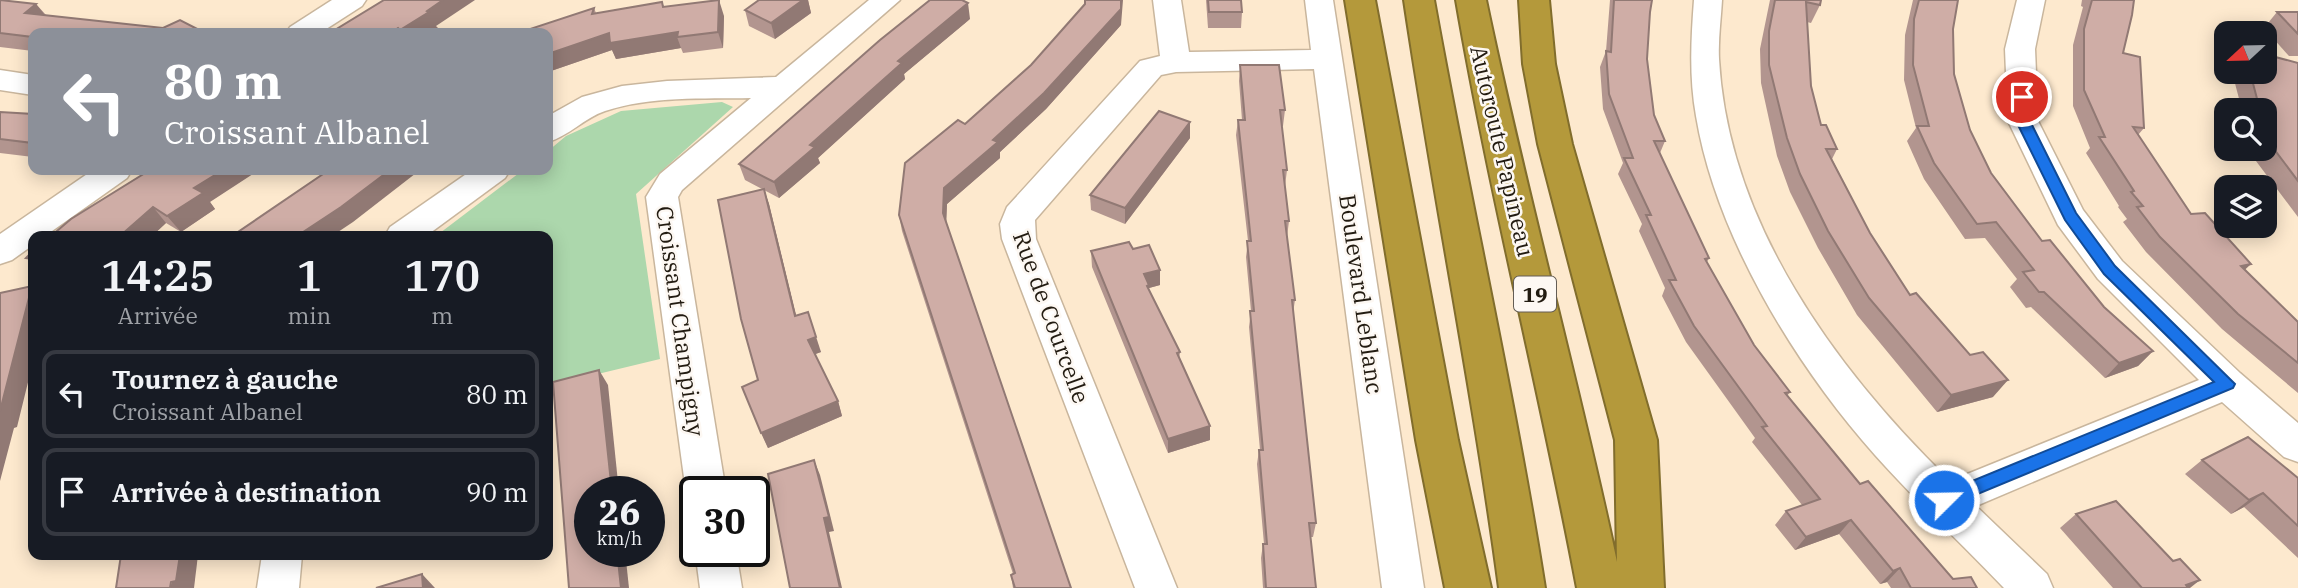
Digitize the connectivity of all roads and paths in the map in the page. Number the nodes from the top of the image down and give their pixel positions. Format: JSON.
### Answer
{"nodes":[{"id":1,"x":352,"y":0,"type":"edge"},
{"id":2,"x":886,"y":0,"type":"edge"},
{"id":3,"x":1167,"y":0,"type":"edge"},
{"id":4,"x":1319,"y":0,"type":"edge"},
{"id":5,"x":1360,"y":0,"type":"edge"},
{"id":6,"x":1419,"y":0,"type":"edge"},
{"id":7,"x":1471,"y":0,"type":"edge"},
{"id":8,"x":1534,"y":0,"type":"edge"},
{"id":9,"x":1708,"y":0,"type":"edge"},
{"id":10,"x":2031,"y":0,"type":"edge"},
{"id":11,"x":308,"y":28,"type":"edge"},
{"id":12,"x":1328,"y":59,"type":"junction"},
{"id":13,"x":1176,"y":62,"type":"junction"},
{"id":14,"x":0,"y":80,"type":"edge"},
{"id":15,"x":28,"y":84,"type":"edge"},
{"id":16,"x":784,"y":87,"type":"junction"},
{"id":17,"x":553,"y":127,"type":"edge"},
{"id":18,"x":109,"y":175,"type":"edge"},
{"id":19,"x":487,"y":175,"type":"edge"},
{"id":20,"x":28,"y":231,"type":"edge"},
{"id":21,"x":29,"y":231,"type":"edge"},
{"id":22,"x":409,"y":231,"type":"edge"},
{"id":23,"x":0,"y":251,"type":"edge"},
{"id":24,"x":2227,"y":384,"type":"junction"},
{"id":25,"x":2298,"y":446,"type":"edge"},
{"id":26,"x":704,"y":476,"type":"edge"},
{"id":27,"x":1944,"y":500,"type":"junction"},
{"id":28,"x":281,"y":560,"type":"edge"},
{"id":29,"x":718,"y":567,"type":"edge"},
{"id":30,"x":278,"y":588,"type":"edge"},
{"id":31,"x":721,"y":588,"type":"edge"},
{"id":32,"x":1156,"y":588,"type":"edge"},
{"id":33,"x":1403,"y":588,"type":"edge"},
{"id":34,"x":1468,"y":588,"type":"edge"},
{"id":35,"x":1522,"y":588,"type":"edge"},
{"id":36,"x":1600,"y":588,"type":"edge"},
{"id":37,"x":1641,"y":588,"type":"edge"},
{"id":38,"x":2032,"y":588,"type":"edge"}],
"edges":[{"from":1,"to":11,"type":"street"},
{"from":2,"to":16,"type":"street","name":"Croissant Champigny"},
{"from":3,"to":13,"type":"street"},
{"from":4,"to":12,"type":"street","name":"Boulevard Leblanc"},
{"from":5,"to":34,"type":"highway"},
{"from":6,"to":35,"type":"highway"},
{"from":7,"to":36,"type":"highway","name":"Autoroute Papineau","number":"19"},
{"from":8,"to":37,"type":"highway"},
{"from":9,"to":27,"type":"street"},
{"from":10,"to":24,"type":"street"},
{"from":12,"to":13,"type":"street","name":"Rue de Courcelle"},
{"from":12,"to":33,"type":"street","name":"Boulevard Leblanc"},
{"from":13,"to":32,"type":"street","name":"Rue de Courcelle"},
{"from":14,"to":15,"type":"street"},
{"from":16,"to":17,"type":"street"},
{"from":16,"to":26,"type":"street","name":"Croissant Champigny"},
{"from":18,"to":21,"type":"street"},
{"from":19,"to":22,"type":"street"},
{"from":20,"to":23,"type":"street"},
{"from":24,"to":25,"type":"street"},
{"from":24,"to":27,"type":"street"},
{"from":27,"to":38,"type":"street"},
{"from":28,"to":30,"type":"street"},
{"from":29,"to":31,"type":"street"}]}
